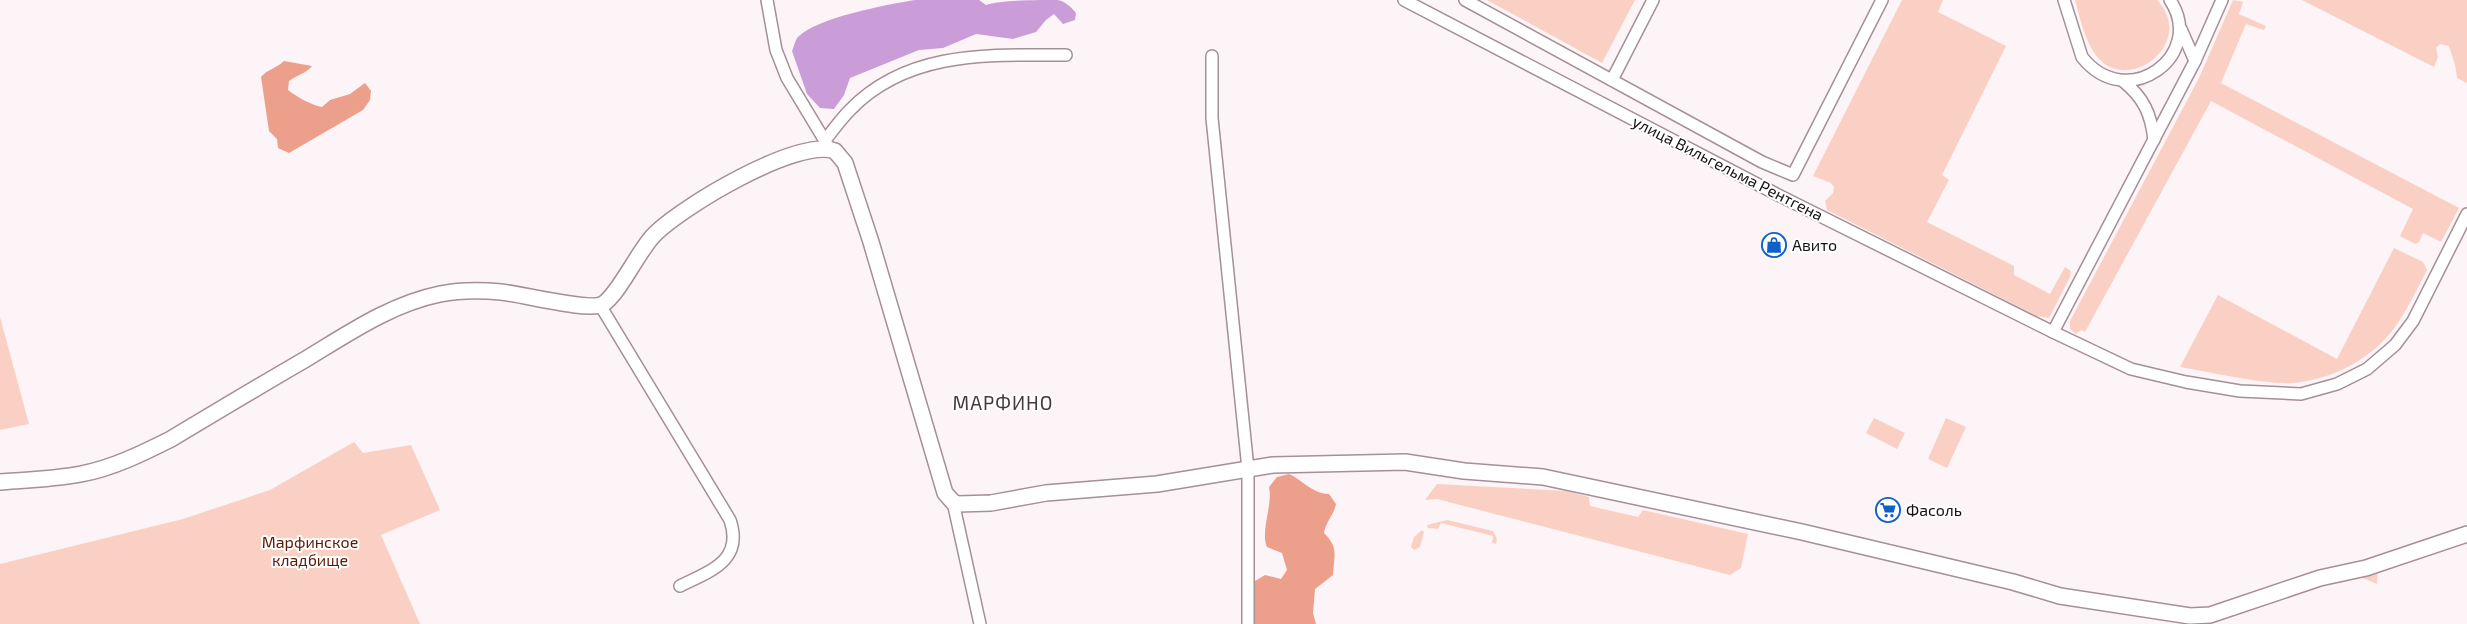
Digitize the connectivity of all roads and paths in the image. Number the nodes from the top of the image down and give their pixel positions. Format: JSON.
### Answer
{"nodes":[{"id":1,"x":767,"y":0,"type":"edge"},
{"id":2,"x":1404,"y":0,"type":"edge"},
{"id":3,"x":1465,"y":0,"type":"edge"},
{"id":4,"x":1653,"y":0,"type":"edge"},
{"id":5,"x":1882,"y":0,"type":"edge"},
{"id":6,"x":2064,"y":0,"type":"edge"},
{"id":7,"x":2170,"y":0,"type":"edge"},
{"id":8,"x":2222,"y":0,"type":"edge"},
{"id":9,"x":2178,"y":23,"type":"junction"},
{"id":10,"x":1066,"y":55,"type":"dead end"},
{"id":11,"x":1212,"y":56,"type":"dead end"},
{"id":12,"x":2195,"y":62,"type":"junction"},
{"id":13,"x":1612,"y":80,"type":"junction"},
{"id":14,"x":2123,"y":81,"type":"junction"},
{"id":15,"x":2154,"y":140,"type":"junction"},
{"id":16,"x":827,"y":144,"type":"junction"},
{"id":17,"x":2467,"y":214,"type":"edge"},
{"id":18,"x":600,"y":305,"type":"junction"},
{"id":19,"x":2053,"y":332,"type":"junction"},
{"id":20,"x":1248,"y":468,"type":"junction"},
{"id":21,"x":0,"y":482,"type":"edge"},
{"id":22,"x":953,"y":502,"type":"junction"},
{"id":23,"x":2467,"y":534,"type":"edge"},
{"id":24,"x":680,"y":586,"type":"dead end"},
{"id":25,"x":980,"y":624,"type":"edge"},
{"id":26,"x":1248,"y":624,"type":"edge"}],
"edges":[{"from":1,"to":16,"type":"street"},
{"from":2,"to":19,"type":"street","name":"улица Вильгельма Рентгена"},
{"from":3,"to":13,"type":"street","name":"улица Вильгельма Рентгена"},
{"from":4,"to":13,"type":"street"},
{"from":5,"to":13,"type":"street","name":"улица Вильгельма Рентгена"},
{"from":6,"to":14,"type":"street"},
{"from":7,"to":9,"type":"street"},
{"from":8,"to":12,"type":"street"},
{"from":9,"to":12,"type":"street"},
{"from":9,"to":14,"type":"street"},
{"from":10,"to":16,"type":"street"},
{"from":11,"to":20,"type":"street"},
{"from":12,"to":15,"type":"street"},
{"from":14,"to":15,"type":"street"},
{"from":15,"to":19,"type":"street"},
{"from":16,"to":18,"type":"street"},
{"from":16,"to":22,"type":"street"},
{"from":17,"to":19,"type":"street","name":"улица Вильгельма Рентгена"},
{"from":18,"to":21,"type":"street"},
{"from":18,"to":24,"type":"street"},
{"from":20,"to":22,"type":"street"},
{"from":20,"to":23,"type":"street"},
{"from":20,"to":26,"type":"street"},
{"from":22,"to":25,"type":"street"}]}
